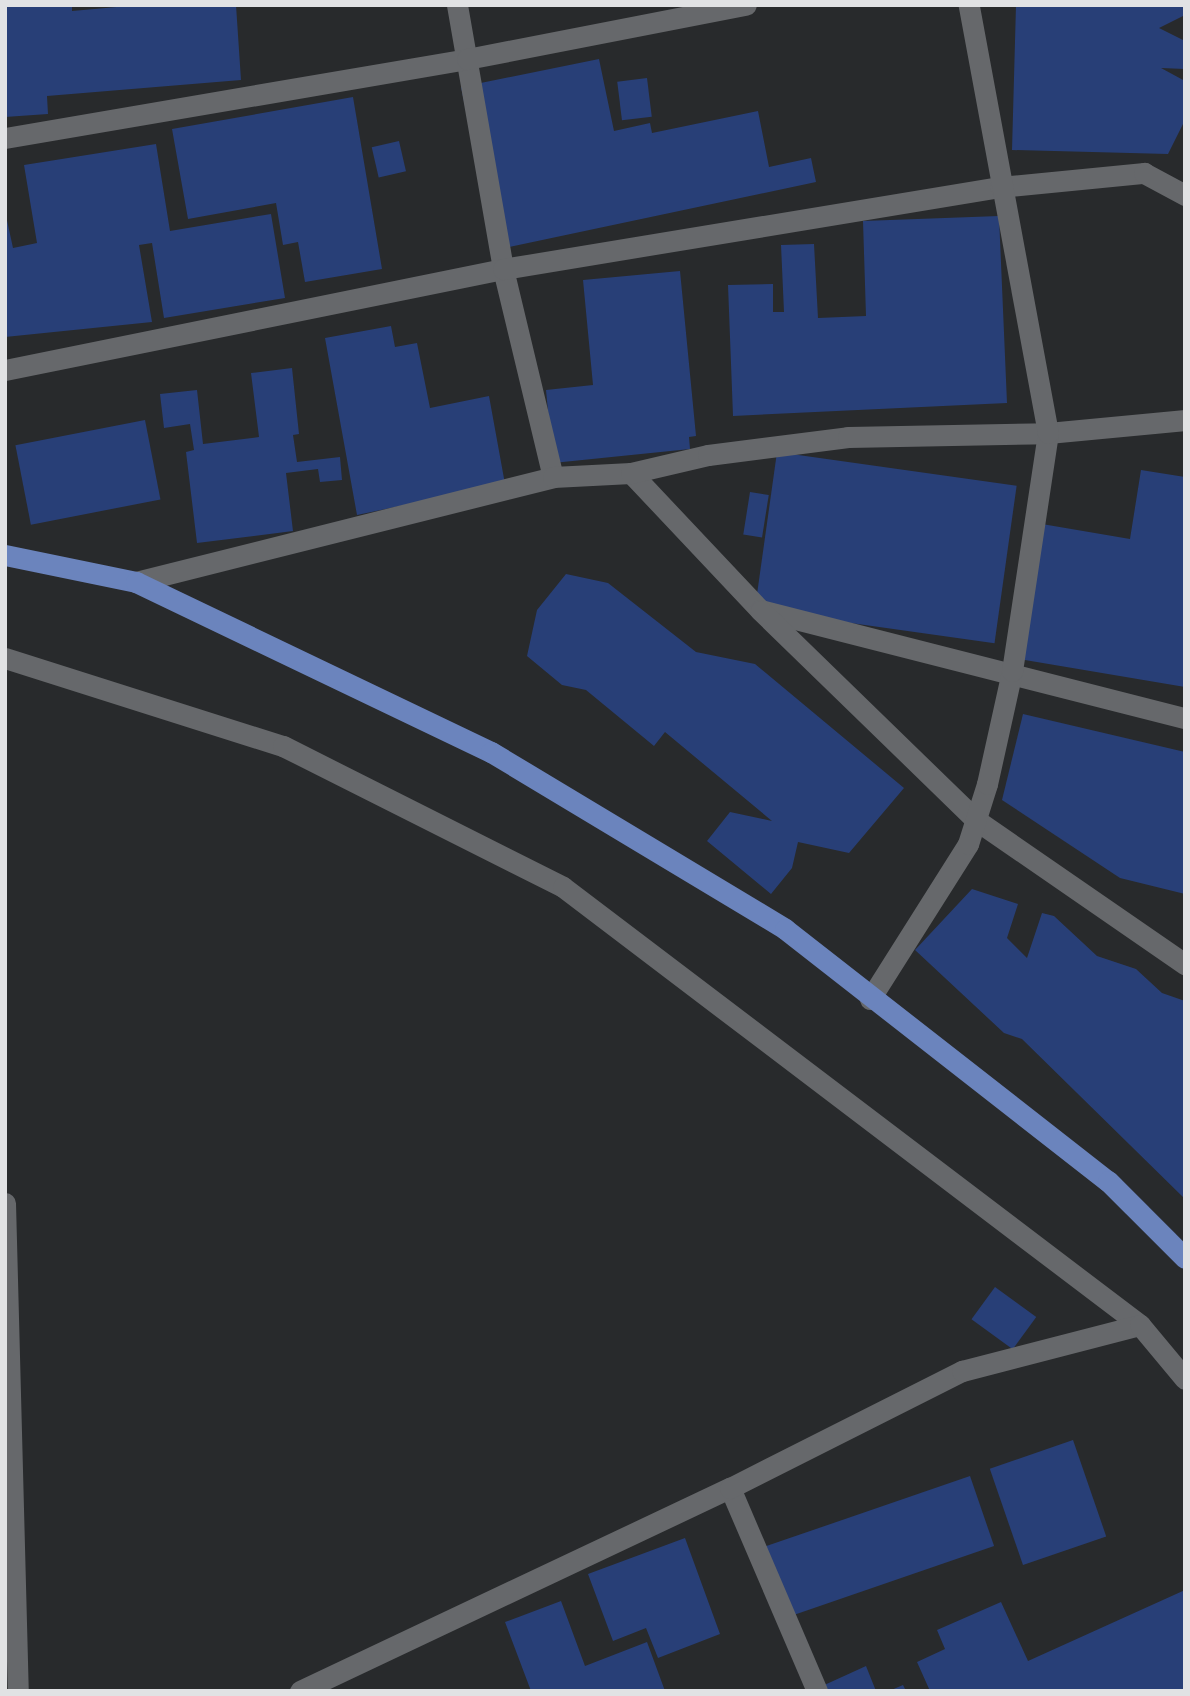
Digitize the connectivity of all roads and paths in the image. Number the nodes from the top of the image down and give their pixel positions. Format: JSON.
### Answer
{"nodes":[{"id":1,"x":457,"y":5,"type":"edge"},
{"id":2,"x":746,"y":5,"type":"edge"},
{"id":3,"x":969,"y":5,"type":"edge"},
{"id":4,"x":467,"y":59,"type":"junction"},
{"id":5,"x":5,"y":138,"type":"edge"},
{"id":6,"x":1000,"y":187,"type":"junction"},
{"id":7,"x":1185,"y":195,"type":"edge"},
{"id":8,"x":503,"y":269,"type":"junction"},
{"id":9,"x":5,"y":370,"type":"edge"},
{"id":10,"x":1185,"y":421,"type":"edge"},
{"id":11,"x":1048,"y":433,"type":"junction"},
{"id":12,"x":631,"y":473,"type":"junction"},
{"id":13,"x":553,"y":477,"type":"junction"},
{"id":14,"x":5,"y":555,"type":"edge"},
{"id":15,"x":136,"y":582,"type":"junction"},
{"id":16,"x":760,"y":610,"type":"junction"},
{"id":17,"x":5,"y":657,"type":"edge"},
{"id":18,"x":1012,"y":671,"type":"junction"},
{"id":19,"x":1185,"y":718,"type":"edge"},
{"id":20,"x":975,"y":820,"type":"junction"},
{"id":21,"x":1185,"y":964,"type":"edge"},
{"id":22,"x":870,"y":999,"type":"junction"},
{"id":23,"x":5,"y":1203,"type":"edge"},
{"id":24,"x":1185,"y":1258,"type":"edge"},
{"id":25,"x":1140,"y":1325,"type":"junction"},
{"id":26,"x":1185,"y":1379,"type":"edge"},
{"id":27,"x":730,"y":1488,"type":"junction"},
{"id":28,"x":9,"y":1528,"type":"edge"},
{"id":29,"x":18,"y":1691,"type":"edge"},
{"id":30,"x":300,"y":1691,"type":"edge"},
{"id":31,"x":817,"y":1691,"type":"edge"}],
"edges":[{"from":1,"to":4,"type":"street"},
{"from":2,"to":4,"type":"street"},
{"from":3,"to":6,"type":"street"},
{"from":4,"to":5,"type":"street"},
{"from":4,"to":8,"type":"street"},
{"from":6,"to":7,"type":"street"},
{"from":6,"to":8,"type":"street"},
{"from":6,"to":11,"type":"street"},
{"from":8,"to":9,"type":"street"},
{"from":8,"to":13,"type":"street"},
{"from":10,"to":11,"type":"street"},
{"from":11,"to":12,"type":"street"},
{"from":11,"to":18,"type":"street"},
{"from":12,"to":13,"type":"street"},
{"from":12,"to":16,"type":"street"},
{"from":13,"to":15,"type":"street"},
{"from":14,"to":15,"type":"main road"},
{"from":15,"to":22,"type":"main road"},
{"from":16,"to":18,"type":"street"},
{"from":16,"to":20,"type":"street"},
{"from":17,"to":25,"type":"street"},
{"from":18,"to":19,"type":"street"},
{"from":18,"to":20,"type":"street"},
{"from":20,"to":21,"type":"street"},
{"from":20,"to":22,"type":"street"},
{"from":22,"to":24,"type":"main road"},
{"from":23,"to":28,"type":"street"},
{"from":25,"to":26,"type":"street"},
{"from":25,"to":27,"type":"street"},
{"from":27,"to":30,"type":"street"},
{"from":27,"to":31,"type":"street"},
{"from":28,"to":29,"type":"street"}]}
